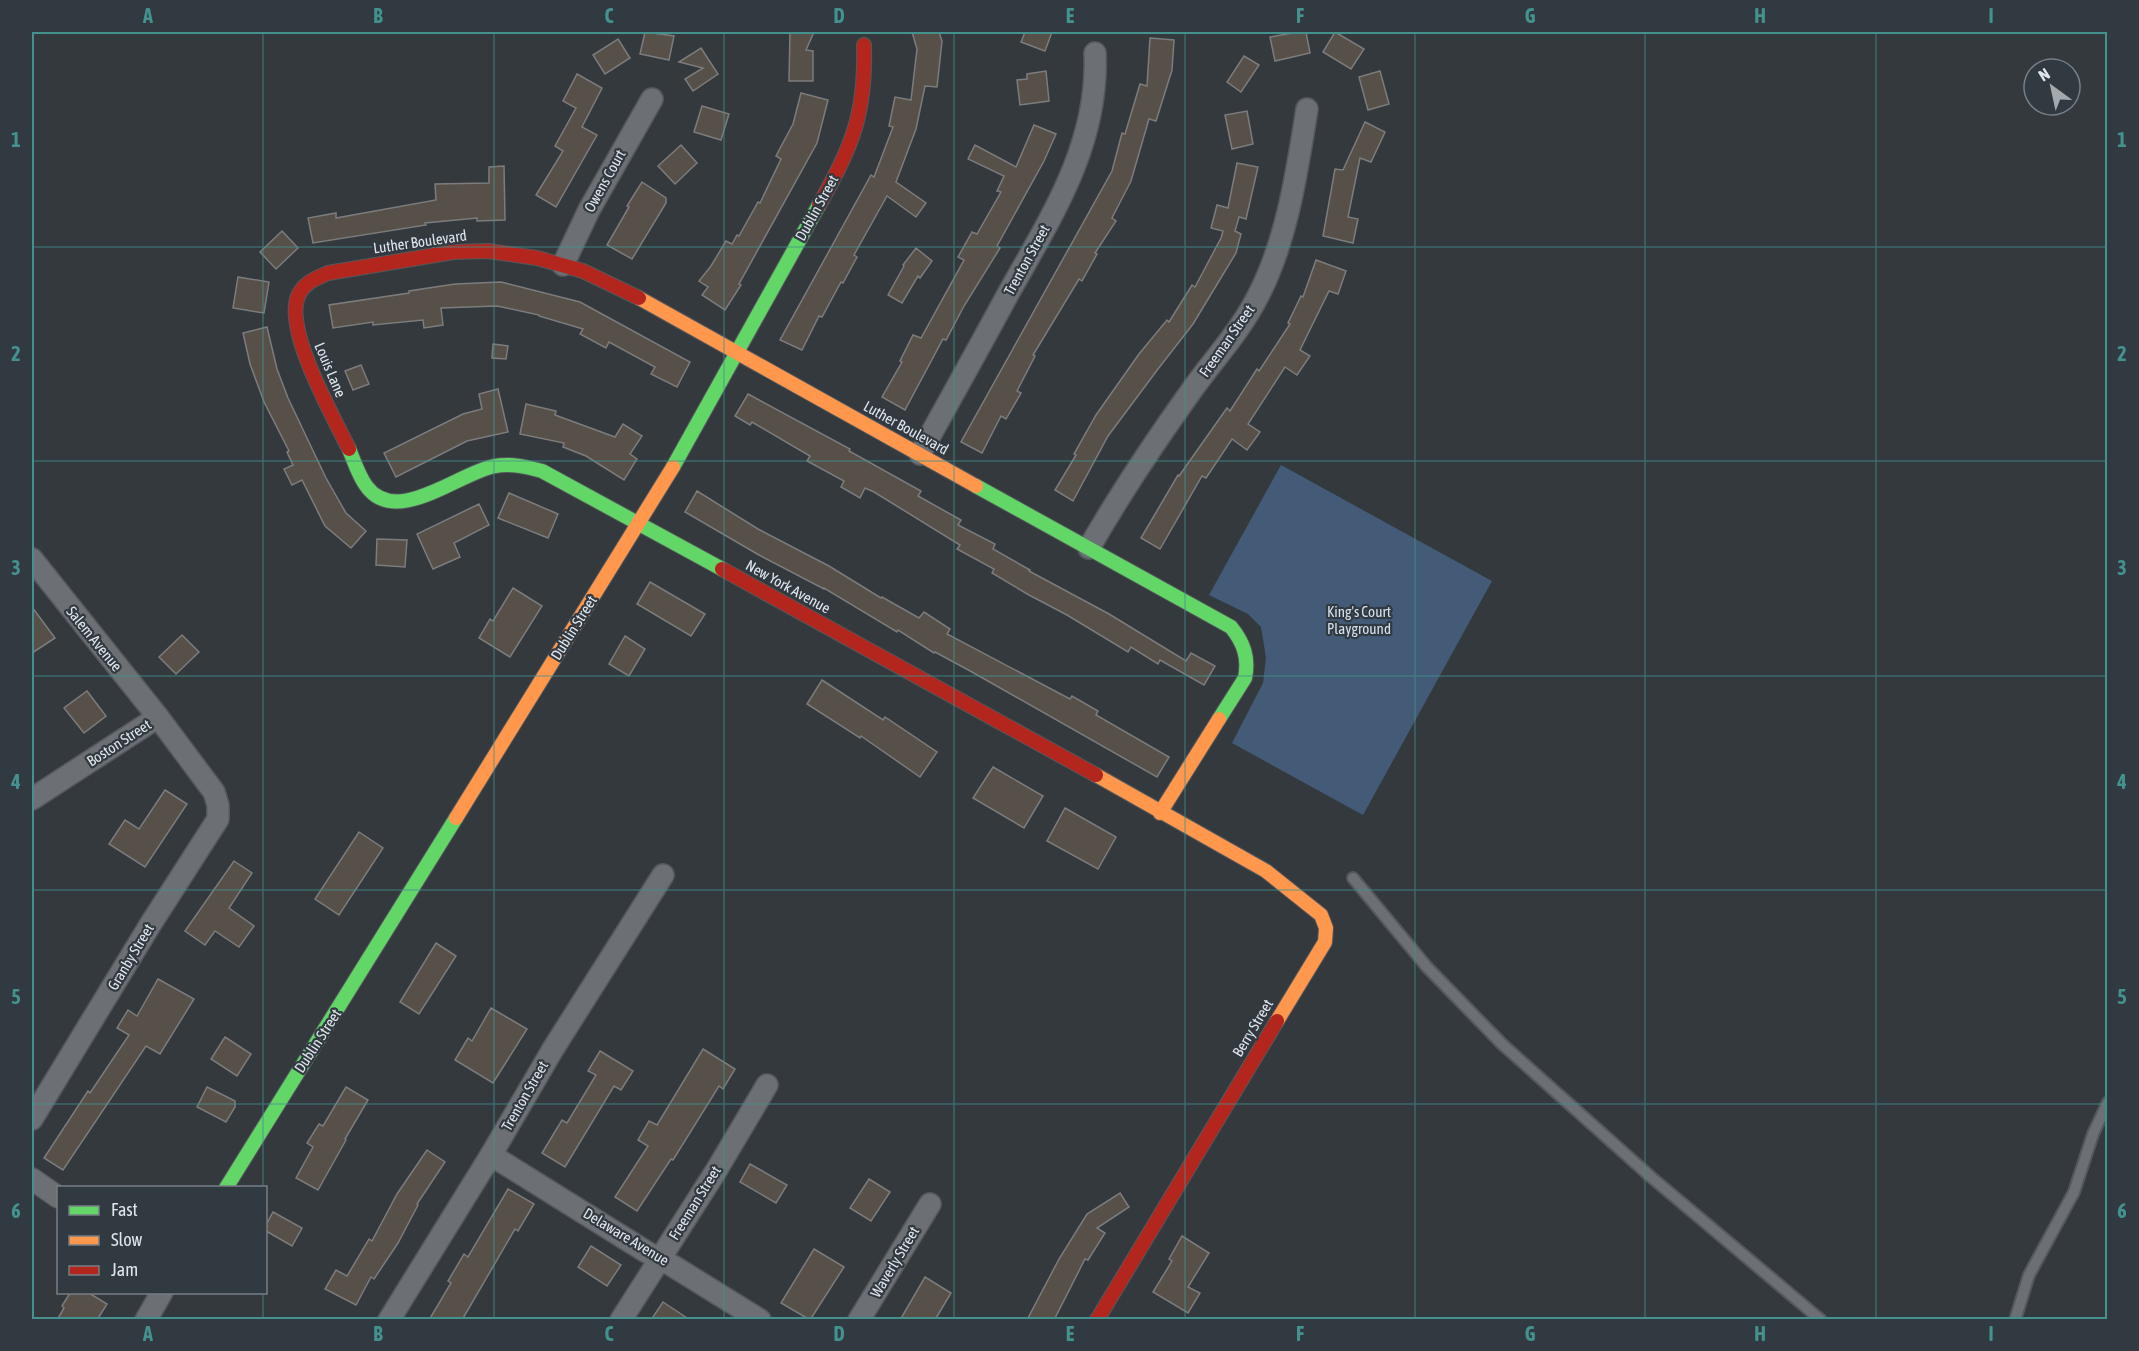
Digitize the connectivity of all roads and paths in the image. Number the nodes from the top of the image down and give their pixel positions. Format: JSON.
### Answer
{"nodes":[{"id":1,"x":864,"y":45,"type":"dead end"},
{"id":2,"x":1095,"y":53,"type":"dead end"},
{"id":3,"x":652,"y":99,"type":"dead end"},
{"id":4,"x":1307,"y":109,"type":"dead end"},
{"id":5,"x":563,"y":265,"type":"junction"},
{"id":6,"x":349,"y":269,"type":"joint"},
{"id":7,"x":736,"y":353,"type":"junction"},
{"id":8,"x":920,"y":454,"type":"junction"},
{"id":9,"x":386,"y":502,"type":"joint"},
{"id":10,"x":639,"y":522,"type":"junction"},
{"id":11,"x":1089,"y":548,"type":"junction"},
{"id":12,"x":32,"y":559,"type":"edge"},
{"id":13,"x":158,"y":717,"type":"junction"},
{"id":14,"x":214,"y":792,"type":"joint"},
{"id":15,"x":32,"y":799,"type":"edge"},
{"id":16,"x":1160,"y":813,"type":"junction"},
{"id":17,"x":663,"y":875,"type":"dead end"},
{"id":18,"x":1353,"y":878,"type":"dead end"},
{"id":19,"x":767,"y":1085,"type":"dead end"},
{"id":20,"x":2108,"y":1102,"type":"edge"},
{"id":21,"x":32,"y":1119,"type":"edge"},
{"id":22,"x":491,"y":1155,"type":"junction"},
{"id":23,"x":32,"y":1179,"type":"edge"},
{"id":24,"x":227,"y":1186,"type":"edge"},
{"id":25,"x":57,"y":1196,"type":"edge"},
{"id":26,"x":930,"y":1204,"type":"dead end"},
{"id":27,"x":660,"y":1259,"type":"junction"},
{"id":28,"x":161,"y":1294,"type":"edge"},
{"id":29,"x":146,"y":1320,"type":"edge"},
{"id":30,"x":389,"y":1320,"type":"edge"},
{"id":31,"x":621,"y":1320,"type":"edge"},
{"id":32,"x":760,"y":1320,"type":"edge"},
{"id":33,"x":859,"y":1320,"type":"edge"},
{"id":34,"x":1097,"y":1320,"type":"edge"},
{"id":35,"x":1821,"y":1320,"type":"edge"},
{"id":36,"x":2015,"y":1320,"type":"edge"}],
"edges":[{"from":1,"to":7,"type":"street","name":"Dublin Street"},
{"from":2,"to":8,"type":"street","name":"Trenton Street"},
{"from":3,"to":5,"type":"street","name":"Owens Court"},
{"from":4,"to":11,"type":"street","name":"Freeman Street"},
{"from":5,"to":6,"type":"street","name":"Luther Boulevard"},
{"from":5,"to":7,"type":"street","name":"Luther Boulevard"},
{"from":6,"to":9,"type":"street","name":"Louis Lane"},
{"from":7,"to":8,"type":"street","name":"Luther Boulevard"},
{"from":7,"to":10,"type":"street","name":"Dublin Street"},
{"from":8,"to":11,"type":"street","name":"Luther Boulevard"},
{"from":9,"to":10,"type":"street","name":"New York Avenue"},
{"from":10,"to":16,"type":"street","name":"New York Avenue"},
{"from":10,"to":24,"type":"street","name":"Dublin Street"},
{"from":11,"to":16,"type":"street","name":"Luther Boulevard"},
{"from":12,"to":13,"type":"street","name":"Salem Avenue"},
{"from":13,"to":14,"type":"street","name":"Boston Street"},
{"from":13,"to":15,"type":"street","name":"Boston Street"},
{"from":14,"to":21,"type":"street","name":"Granby Street"},
{"from":16,"to":34,"type":"street","name":"Berry Street"},
{"from":17,"to":22,"type":"street","name":"Trenton Street"},
{"from":18,"to":35,"type":"lane"},
{"from":19,"to":27,"type":"street","name":"Freeman Street"},
{"from":20,"to":36,"type":"lane"},
{"from":22,"to":27,"type":"street","name":"Delaware Avenue"},
{"from":22,"to":30,"type":"street","name":"Trenton Street"},
{"from":23,"to":25,"type":"street"},
{"from":26,"to":33,"type":"street","name":"Waverly Street"},
{"from":27,"to":31,"type":"street","name":"Freeman Street"},
{"from":27,"to":32,"type":"street","name":"Delaware Avenue"},
{"from":28,"to":29,"type":"street"}]}
